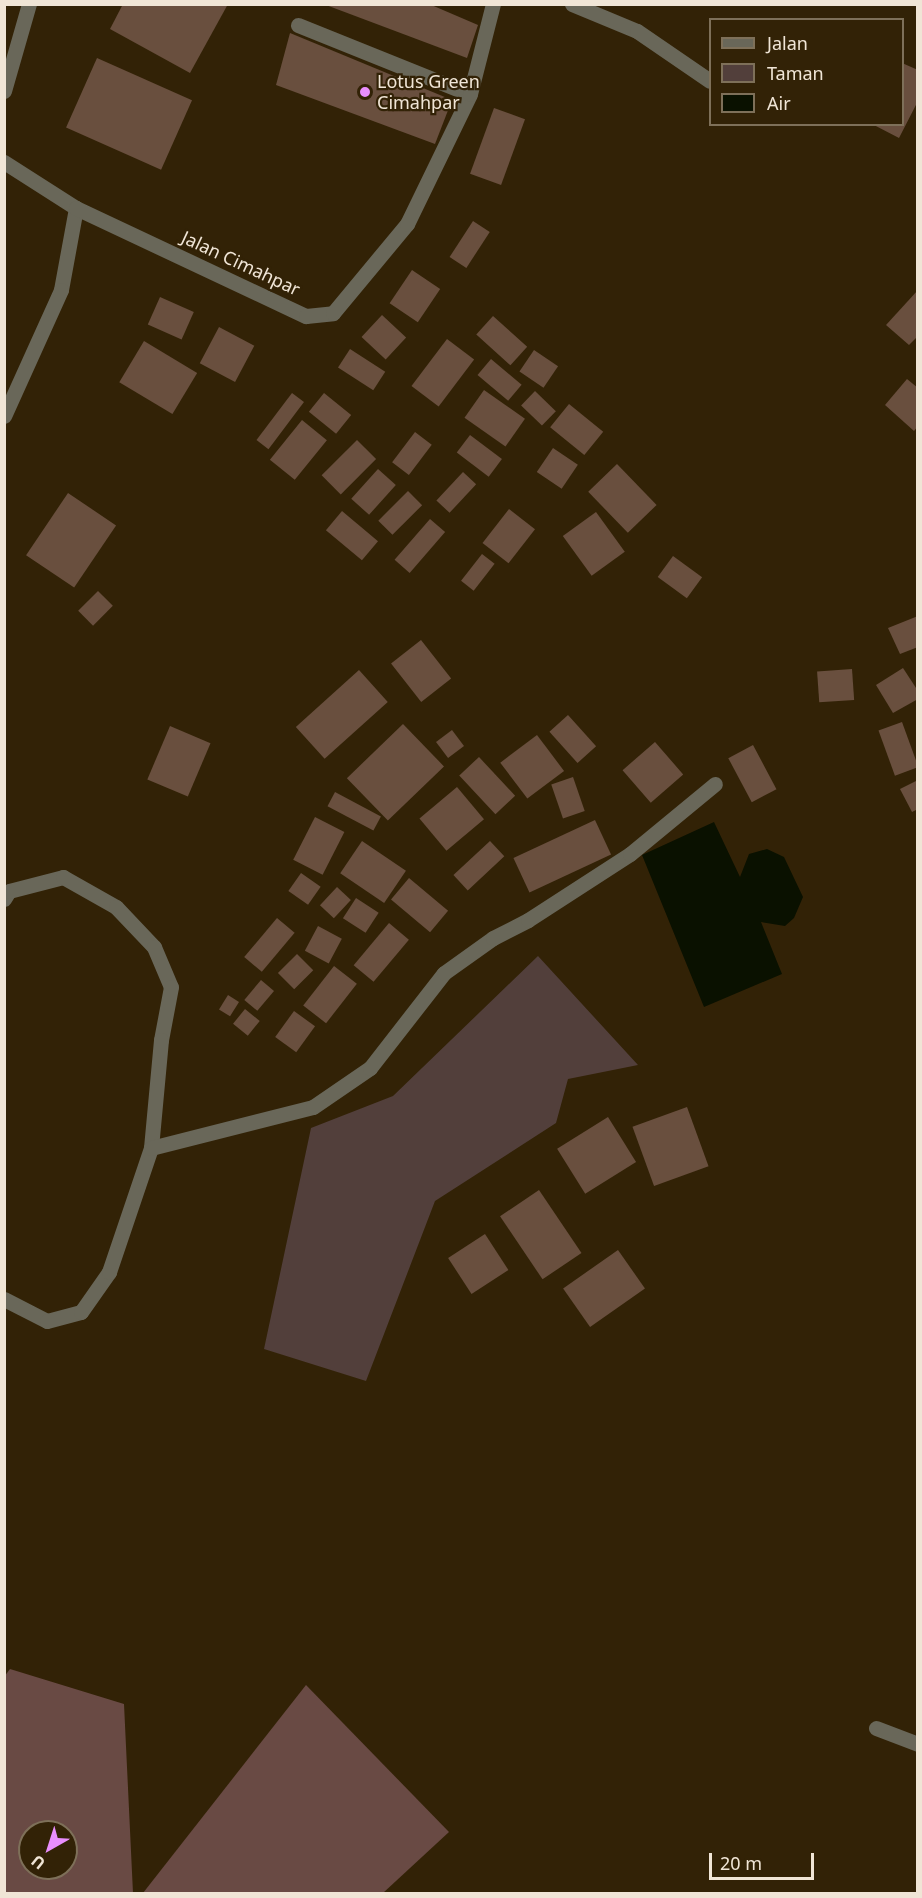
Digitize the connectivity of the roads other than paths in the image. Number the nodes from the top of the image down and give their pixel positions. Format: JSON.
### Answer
{"nodes":[{"id":1,"x":29,"y":4,"type":"edge"},
{"id":2,"x":493,"y":4,"type":"edge"},
{"id":3,"x":572,"y":4,"type":"edge"},
{"id":4,"x":298,"y":25,"type":"dead end"},
{"id":5,"x":709,"y":80,"type":"edge"},
{"id":6,"x":4,"y":91,"type":"edge"},
{"id":7,"x":470,"y":94,"type":"junction"},
{"id":8,"x":4,"y":162,"type":"edge"},
{"id":9,"x":76,"y":208,"type":"junction"},
{"id":10,"x":4,"y":416,"type":"edge"},
{"id":11,"x":715,"y":784,"type":"dead end"},
{"id":12,"x":4,"y":899,"type":"edge"},
{"id":13,"x":151,"y":1148,"type":"junction"},
{"id":14,"x":4,"y":1299,"type":"edge"},
{"id":15,"x":876,"y":1728,"type":"dead end"},
{"id":16,"x":918,"y":1744,"type":"edge"}],
"edges":[{"from":1,"to":6,"type":"street"},
{"from":2,"to":7,"type":"street","name":"Jalan Cimahpar"},
{"from":3,"to":5,"type":"street"},
{"from":4,"to":7,"type":"street"},
{"from":7,"to":9,"type":"street","name":"Jalan Cimahpar"},
{"from":8,"to":9,"type":"street","name":"Jalan Cimahpar"},
{"from":9,"to":10,"type":"street"},
{"from":11,"to":13,"type":"street"},
{"from":12,"to":13,"type":"street"},
{"from":13,"to":14,"type":"street"},
{"from":15,"to":16,"type":"street"}]}
